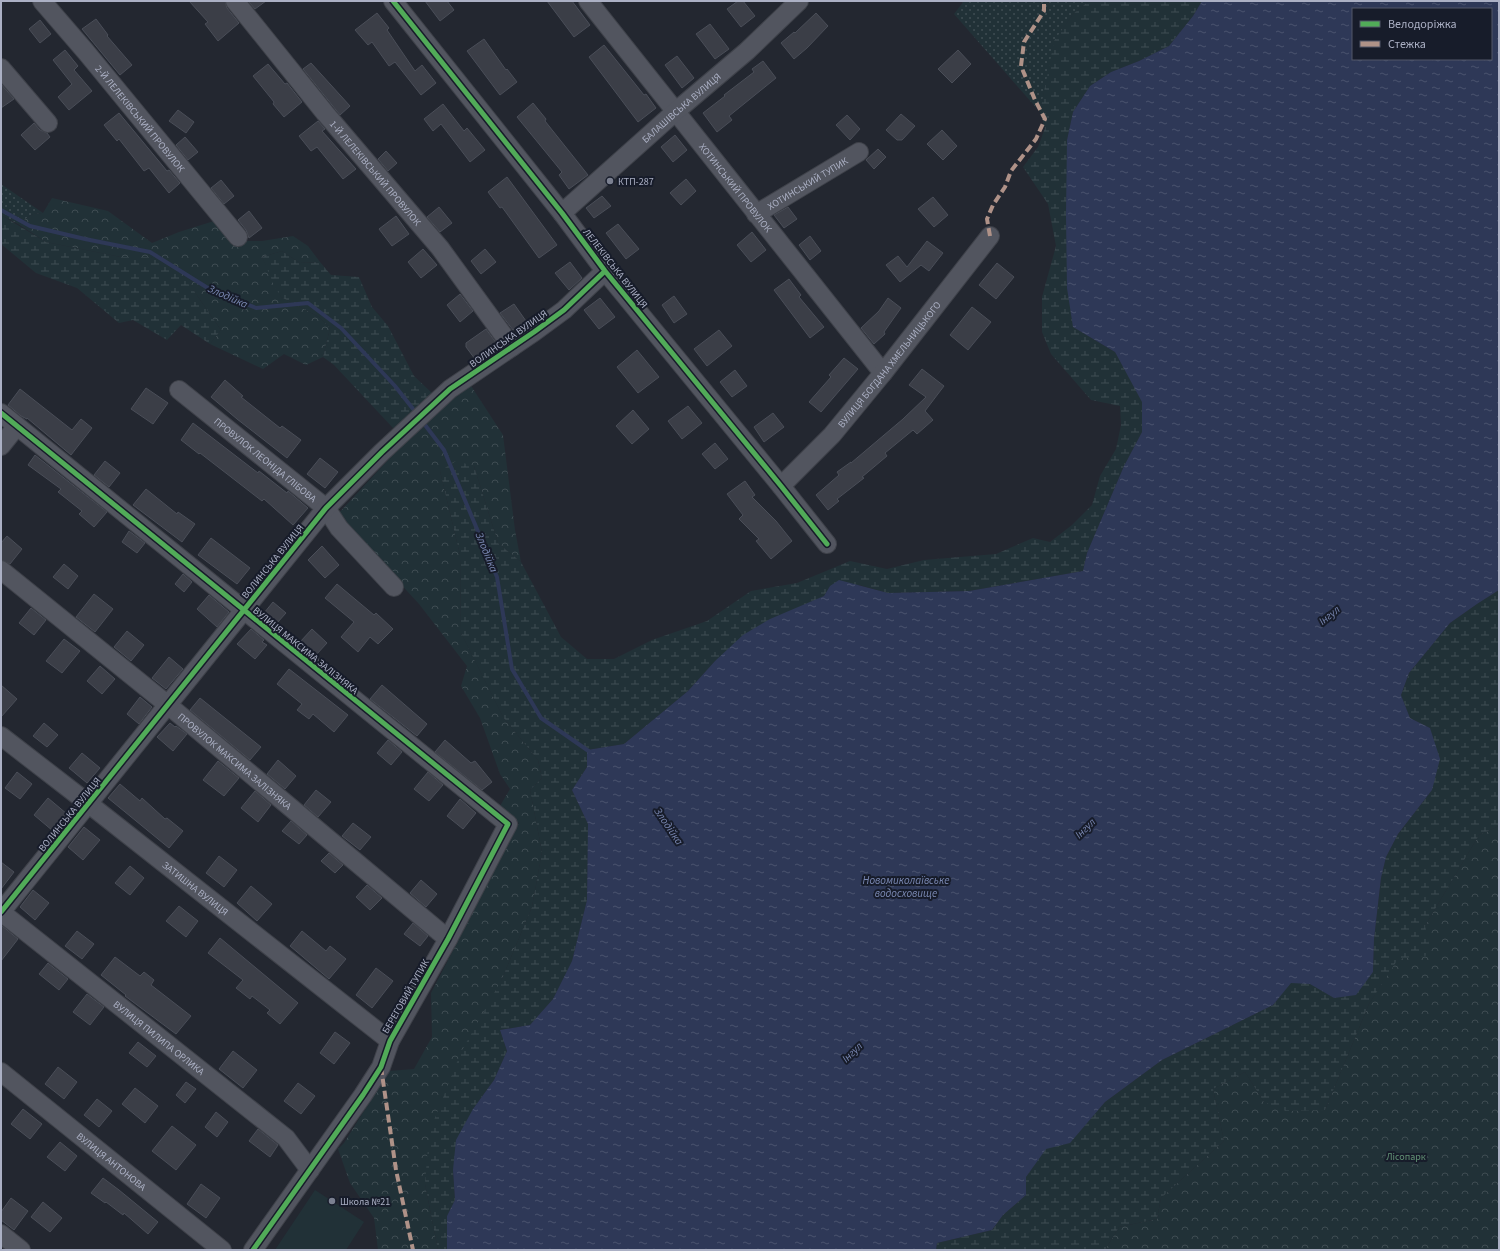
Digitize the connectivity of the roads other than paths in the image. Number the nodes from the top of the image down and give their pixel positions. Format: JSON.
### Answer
{"nodes":[{"id":1,"x":42,"y":1,"type":"edge"},
{"id":2,"x":234,"y":1,"type":"edge"},
{"id":3,"x":393,"y":1,"type":"edge"},
{"id":4,"x":588,"y":1,"type":"edge"},
{"id":5,"x":799,"y":1,"type":"edge"},
{"id":6,"x":1,"y":68,"type":"edge"},
{"id":7,"x":675,"y":112,"type":"junction"},
{"id":8,"x":48,"y":123,"type":"dead end"},
{"id":9,"x":859,"y":152,"type":"dead end"},
{"id":10,"x":562,"y":213,"type":"junction"},
{"id":11,"x":756,"y":214,"type":"junction"},
{"id":12,"x":990,"y":236,"type":"dead end"},
{"id":13,"x":238,"y":237,"type":"dead end"},
{"id":14,"x":605,"y":271,"type":"junction"},
{"id":15,"x":512,"y":348,"type":"junction"},
{"id":16,"x":883,"y":374,"type":"junction"},
{"id":17,"x":179,"y":390,"type":"dead end"},
{"id":18,"x":1,"y":413,"type":"edge"},
{"id":19,"x":17,"y":426,"type":"junction"},
{"id":20,"x":1,"y":446,"type":"edge"},
{"id":21,"x":781,"y":486,"type":"junction"},
{"id":22,"x":326,"y":508,"type":"junction"},
{"id":23,"x":827,"y":544,"type":"dead end"},
{"id":24,"x":1,"y":570,"type":"edge"},
{"id":25,"x":394,"y":587,"type":"dead end"},
{"id":26,"x":243,"y":610,"type":"junction"},
{"id":27,"x":168,"y":705,"type":"junction"},
{"id":28,"x":1,"y":736,"type":"edge"},
{"id":29,"x":89,"y":804,"type":"junction"},
{"id":30,"x":508,"y":824,"type":"joint"},
{"id":31,"x":1,"y":912,"type":"edge"},
{"id":32,"x":448,"y":939,"type":"junction"},
{"id":33,"x":390,"y":1041,"type":"junction"},
{"id":34,"x":1,"y":1072,"type":"edge"},
{"id":35,"x":310,"y":1170,"type":"junction"},
{"id":36,"x":1,"y":1234,"type":"edge"},
{"id":37,"x":21,"y":1250,"type":"edge"},
{"id":38,"x":222,"y":1250,"type":"edge"},
{"id":39,"x":253,"y":1250,"type":"edge"}],
"edges":[{"from":1,"to":13,"type":"street","name":"2-Й ЛЕЛЕКІВСЬКИЙ ПРОВУЛОК"},
{"from":2,"to":15,"type":"street","name":"1-Й ЛЕЛЕКІВСЬКИЙ ПРОВУЛОК"},
{"from":3,"to":10,"type":"street","name":"ЛЕЛЕКІВСЬКА ВУЛИЦЯ"},
{"from":4,"to":7,"type":"street","name":"ХОТИНСЬКИЙ ПРОВУЛОК"},
{"from":5,"to":7,"type":"street","name":"БАЛАШІВСЬКА ВУЛИЦЯ"},
{"from":6,"to":8,"type":"street"},
{"from":7,"to":10,"type":"street","name":"БАЛАШІВСЬКА ВУЛИЦЯ"},
{"from":7,"to":11,"type":"street","name":"ХОТИНСЬКИЙ ПРОВУЛОК"},
{"from":9,"to":11,"type":"street","name":"ХОТИНСЬКИЙ ТУПИК"},
{"from":10,"to":14,"type":"street","name":"ЛЕЛЕКІВСЬКА ВУЛИЦЯ"},
{"from":11,"to":16,"type":"street","name":"ХОТИНСЬКИЙ ПРОВУЛОК"},
{"from":12,"to":16,"type":"street","name":"ВУЛИЦЯ БОГДАНА ХМЕЛЬНИЦЬКОГО"},
{"from":14,"to":15,"type":"street","name":"ВОЛИНСЬКА ВУЛИЦЯ"},
{"from":14,"to":21,"type":"street","name":"ЛЕЛЕКІВСЬКА ВУЛИЦЯ"},
{"from":15,"to":22,"type":"street","name":"ВОЛИНСЬКА ВУЛИЦЯ"},
{"from":16,"to":21,"type":"street","name":"ВУЛИЦЯ БОГДАНА ХМЕЛЬНИЦЬКОГО"},
{"from":17,"to":22,"type":"street","name":"ПРОВУЛОК ЛЕОНІДА ГЛІБОВА"},
{"from":18,"to":19,"type":"street","name":"ВУЛИЦЯ МАКСИМА ЗАЛІЗНЯКА"},
{"from":19,"to":20,"type":"street"},
{"from":19,"to":26,"type":"street","name":"ВУЛИЦЯ МАКСИМА ЗАЛІЗНЯКА"},
{"from":21,"to":23,"type":"street","name":"ЛЕЛЕКІВСЬКА ВУЛИЦЯ"},
{"from":22,"to":25,"type":"street","name":"ПРОВУЛОК ЛЕОНІДА ГЛІБОВА"},
{"from":22,"to":26,"type":"street","name":"ВОЛИНСЬКА ВУЛИЦЯ"},
{"from":24,"to":27,"type":"street","name":"ПРОВУЛОК МАКСИМА ЗАЛІЗНЯКА"},
{"from":26,"to":27,"type":"street","name":"ВОЛИНСЬКА ВУЛИЦЯ"},
{"from":26,"to":30,"type":"street","name":"ВУЛИЦЯ МАКСИМА ЗАЛІЗНЯКА"},
{"from":27,"to":29,"type":"street","name":"ВОЛИНСЬКА ВУЛИЦЯ"},
{"from":27,"to":32,"type":"street","name":"ПРОВУЛОК МАКСИМА ЗАЛІЗНЯКА"},
{"from":28,"to":29,"type":"street","name":"ЗАТИШНА ВУЛИЦЯ"},
{"from":29,"to":31,"type":"street","name":"ВОЛИНСЬКА ВУЛИЦЯ"},
{"from":29,"to":33,"type":"street","name":"ЗАТИШНА ВУЛИЦЯ"},
{"from":30,"to":32,"type":"street","name":"БЕРЕГОВИЙ ТУПИК"},
{"from":31,"to":35,"type":"street","name":"ВУЛИЦЯ ПИЛИПА ОРЛИКА"},
{"from":32,"to":33,"type":"street","name":"БЕРЕГОВИЙ ТУПИК"},
{"from":33,"to":35,"type":"street","name":"БЕРЕГОВИЙ ТУПИК"},
{"from":34,"to":38,"type":"street","name":"ВУЛИЦЯ АНТОНОВА"},
{"from":35,"to":39,"type":"street","name":"БЕРЕГОВИЙ ТУПИК"},
{"from":36,"to":37,"type":"street"}]}
